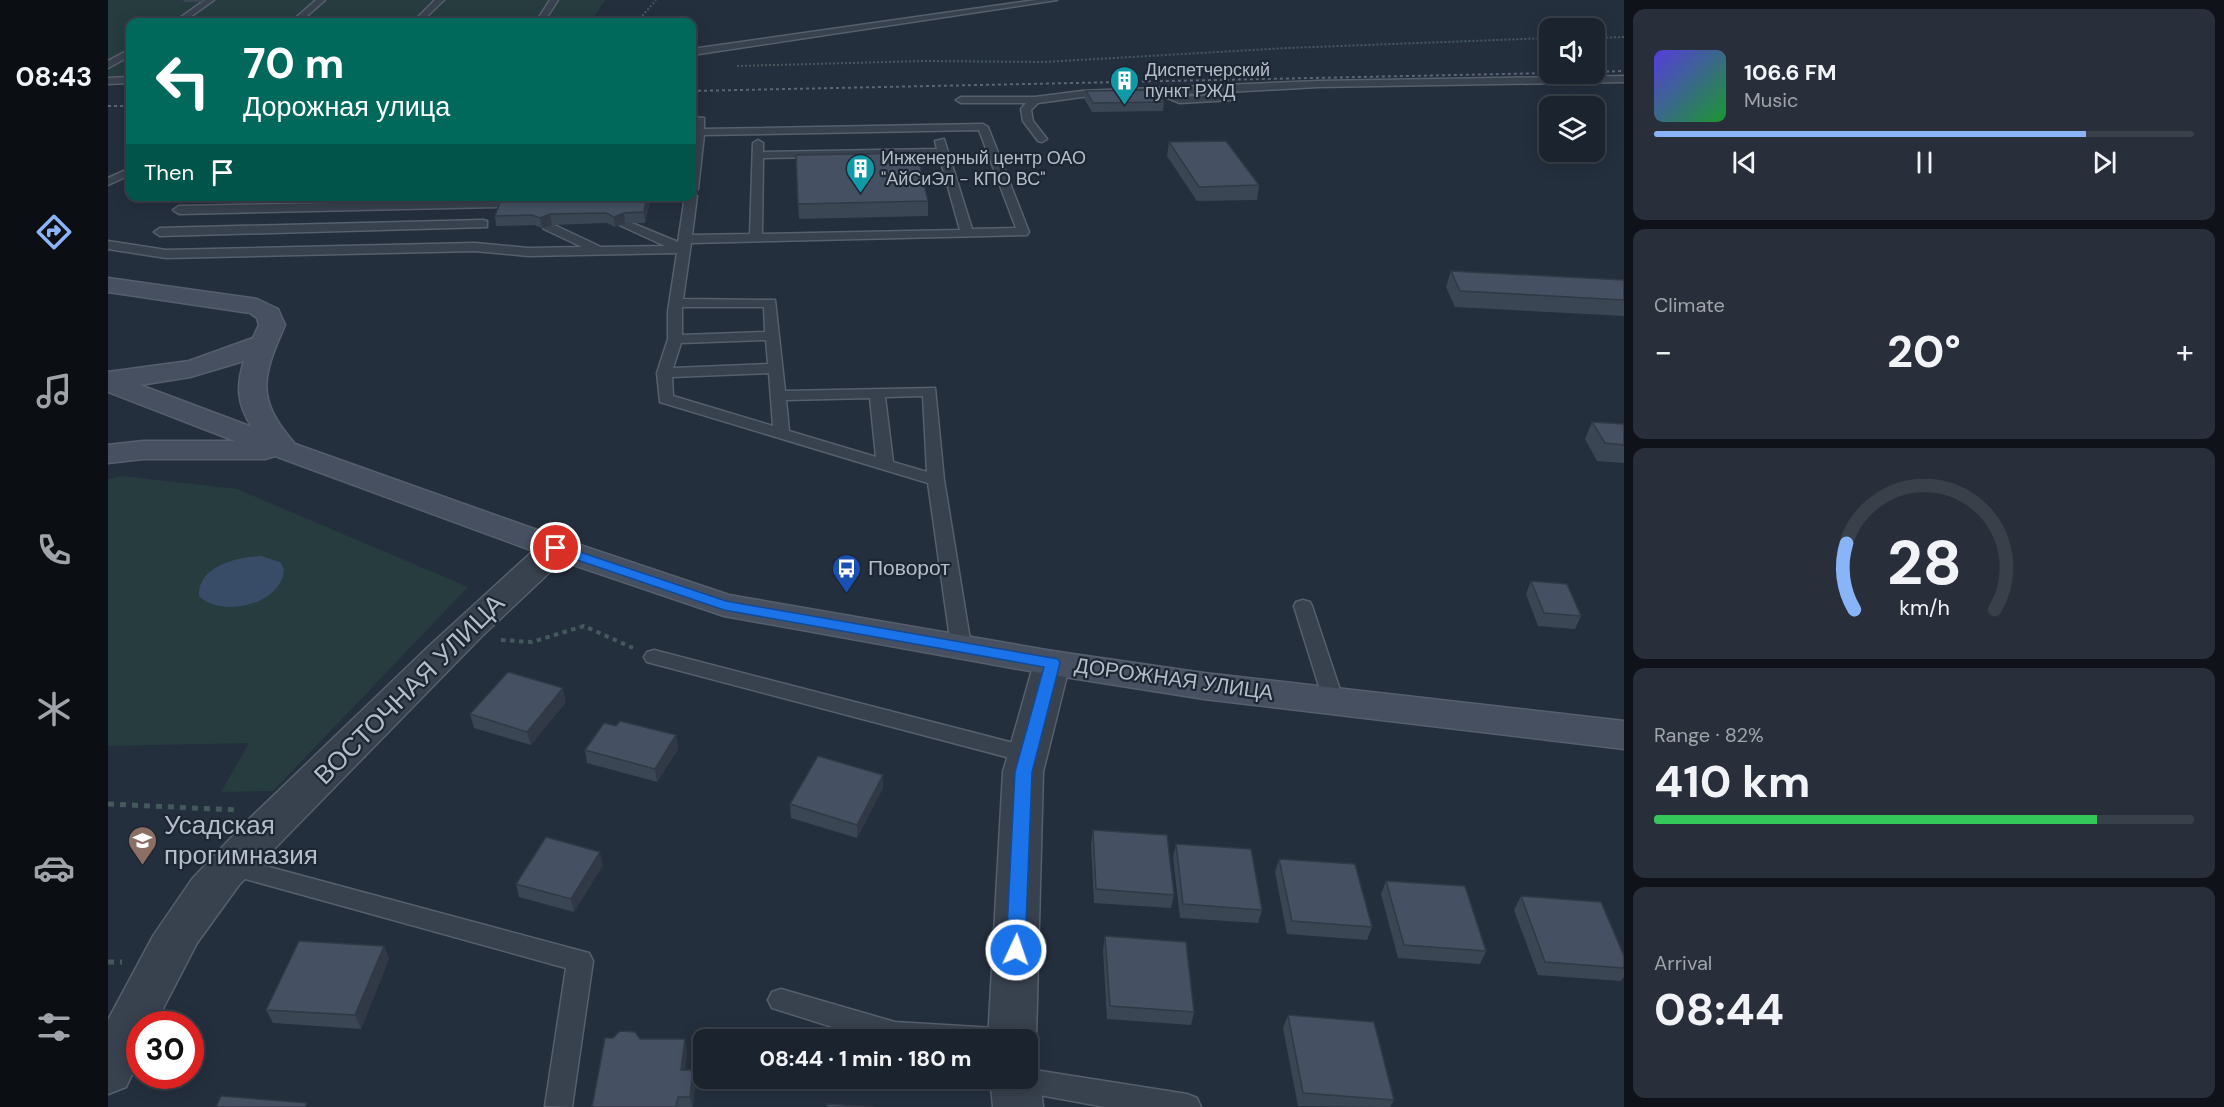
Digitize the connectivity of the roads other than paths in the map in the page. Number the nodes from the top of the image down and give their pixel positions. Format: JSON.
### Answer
{"nodes":[{"id":1,"x":210,"y":0,"type":"edge"},
{"id":2,"x":321,"y":0,"type":"edge"},
{"id":3,"x":440,"y":0,"type":"edge"},
{"id":4,"x":554,"y":0,"type":"edge"},
{"id":5,"x":1053,"y":0,"type":"edge"},
{"id":6,"x":184,"y":18,"type":"edge"},
{"id":7,"x":300,"y":18,"type":"edge"},
{"id":8,"x":421,"y":18,"type":"edge"},
{"id":9,"x":543,"y":18,"type":"edge"},
{"id":10,"x":696,"y":51,"type":"edge"},
{"id":11,"x":126,"y":54,"type":"edge"},
{"id":12,"x":108,"y":65,"type":"edge"},
{"id":13,"x":126,"y":73,"type":"edge"},
{"id":14,"x":108,"y":74,"type":"edge"},
{"id":15,"x":1624,"y":79,"type":"edge"},
{"id":16,"x":126,"y":80,"type":"edge"},
{"id":17,"x":108,"y":81,"type":"edge"},
{"id":18,"x":961,"y":100,"type":"dead end"},
{"id":19,"x":1035,"y":100,"type":"junction"},
{"id":20,"x":696,"y":120,"type":"edge"},
{"id":21,"x":936,"y":128,"type":"junction"},
{"id":22,"x":758,"y":131,"type":"junction"},
{"id":23,"x":698,"y":132,"type":"junction"},
{"id":24,"x":1042,"y":139,"type":"dead end"},
{"id":25,"x":696,"y":151,"type":"edge"},
{"id":26,"x":943,"y":152,"type":"junction"},
{"id":27,"x":758,"y":155,"type":"junction"},
{"id":28,"x":126,"y":173,"type":"edge"},
{"id":29,"x":108,"y":182,"type":"edge"},
{"id":30,"x":187,"y":201,"type":"edge"},
{"id":31,"x":234,"y":201,"type":"edge"},
{"id":32,"x":285,"y":201,"type":"edge"},
{"id":33,"x":467,"y":201,"type":"edge"},
{"id":34,"x":494,"y":201,"type":"edge"},
{"id":35,"x":690,"y":201,"type":"edge"},
{"id":36,"x":280,"y":208,"type":"junction"},
{"id":37,"x":228,"y":209,"type":"junction"},
{"id":38,"x":179,"y":210,"type":"junction"},
{"id":39,"x":483,"y":224,"type":"junction"},
{"id":40,"x":623,"y":224,"type":"edge"},
{"id":41,"x":548,"y":226,"type":"edge"},
{"id":42,"x":264,"y":229,"type":"junction"},
{"id":43,"x":160,"y":232,"type":"junction"},
{"id":44,"x":967,"y":233,"type":"junction"},
{"id":45,"x":756,"y":237,"type":"junction"},
{"id":46,"x":685,"y":244,"type":"junction"},
{"id":47,"x":108,"y":245,"type":"edge"},
{"id":48,"x":475,"y":247,"type":"junction"},
{"id":49,"x":139,"y":251,"type":"junction"},
{"id":50,"x":247,"y":251,"type":"junction"},
{"id":51,"x":600,"y":251,"type":"junction"},
{"id":52,"x":108,"y":285,"type":"edge"},
{"id":53,"x":676,"y":303,"type":"junction"},
{"id":54,"x":773,"y":336,"type":"junction"},
{"id":55,"x":675,"y":339,"type":"junction"},
{"id":56,"x":264,"y":343,"type":"junction"},
{"id":57,"x":775,"y":368,"type":"junction"},
{"id":58,"x":664,"y":373,"type":"junction"},
{"id":59,"x":108,"y":380,"type":"edge"},
{"id":60,"x":877,"y":393,"type":"junction"},
{"id":61,"x":778,"y":396,"type":"junction"},
{"id":62,"x":781,"y":434,"type":"junction"},
{"id":63,"x":285,"y":450,"type":"junction"},
{"id":64,"x":108,"y":454,"type":"edge"},
{"id":65,"x":885,"y":465,"type":"junction"},
{"id":66,"x":936,"y":480,"type":"junction"},
{"id":67,"x":556,"y":548,"type":"junction"},
{"id":68,"x":1303,"y":606,"type":"dead end"},
{"id":69,"x":961,"y":646,"type":"junction"},
{"id":70,"x":654,"y":657,"type":"road end"},
{"id":71,"x":1052,"y":663,"type":"junction"},
{"id":72,"x":1333,"y":699,"type":"junction"},
{"id":73,"x":1624,"y":735,"type":"edge"},
{"id":74,"x":1029,"y":754,"type":"junction"},
{"id":75,"x":232,"y":866,"type":"junction"},
{"id":76,"x":782,"y":1000,"type":"dead end"},
{"id":77,"x":878,"y":1029,"type":"edge"},
{"id":78,"x":1013,"y":1029,"type":"edge"},
{"id":79,"x":108,"y":1071,"type":"edge"},
{"id":80,"x":1038,"y":1075,"type":"edge"},
{"id":81,"x":560,"y":1106,"type":"edge"},
{"id":82,"x":1187,"y":1107,"type":"edge"}],
"edges":[{"from":1,"to":6,"type":"lane"},
{"from":2,"to":7,"type":"lane"},
{"from":3,"to":8,"type":"lane"},
{"from":4,"to":9,"type":"lane"},
{"from":5,"to":10,"type":"lane"},
{"from":11,"to":12,"type":"lane"},
{"from":13,"to":14,"type":"lane"},
{"from":15,"to":19,"type":"lane"},
{"from":16,"to":17,"type":"lane"},
{"from":18,"to":19,"type":"lane"},
{"from":19,"to":24,"type":"lane"},
{"from":20,"to":23,"type":"lane"},
{"from":21,"to":22,"type":"lane"},
{"from":21,"to":26,"type":"lane"},
{"from":21,"to":44,"type":"lane"},
{"from":22,"to":23,"type":"lane"},
{"from":22,"to":27,"type":"lane"},
{"from":23,"to":25,"type":"lane"},
{"from":26,"to":27,"type":"lane"},
{"from":26,"to":44,"type":"lane"},
{"from":27,"to":45,"type":"lane"},
{"from":28,"to":29,"type":"lane"},
{"from":30,"to":38,"type":"lane"},
{"from":31,"to":37,"type":"lane"},
{"from":32,"to":36,"type":"lane"},
{"from":33,"to":36,"type":"lane"},
{"from":34,"to":39,"type":"lane"},
{"from":35,"to":46,"type":"lane"},
{"from":36,"to":37,"type":"lane"},
{"from":36,"to":42,"type":"lane"},
{"from":37,"to":38,"type":"lane"},
{"from":38,"to":43,"type":"lane"},
{"from":39,"to":42,"type":"lane"},
{"from":39,"to":48,"type":"lane"},
{"from":40,"to":46,"type":"lane"},
{"from":41,"to":51,"type":"lane"},
{"from":42,"to":43,"type":"lane"},
{"from":42,"to":50,"type":"lane"},
{"from":43,"to":49,"type":"lane"},
{"from":44,"to":45,"type":"lane"},
{"from":45,"to":46,"type":"lane"},
{"from":46,"to":51,"type":"lane"},
{"from":46,"to":53,"type":"lane"},
{"from":47,"to":49,"type":"lane"},
{"from":48,"to":50,"type":"lane"},
{"from":48,"to":51,"type":"lane"},
{"from":49,"to":50,"type":"lane"},
{"from":52,"to":56,"type":"street"},
{"from":53,"to":54,"type":"lane"},
{"from":53,"to":55,"type":"lane"},
{"from":54,"to":55,"type":"lane"},
{"from":54,"to":57,"type":"lane"},
{"from":55,"to":58,"type":"lane"},
{"from":56,"to":59,"type":"street"},
{"from":56,"to":63,"type":"street"},
{"from":57,"to":58,"type":"lane"},
{"from":57,"to":61,"type":"lane"},
{"from":58,"to":62,"type":"lane"},
{"from":59,"to":63,"type":"street","name":"ДОРОЖНАЯ УЛИЦА"},
{"from":60,"to":61,"type":"lane"},
{"from":60,"to":65,"type":"lane"},
{"from":60,"to":66,"type":"lane"},
{"from":61,"to":62,"type":"lane"},
{"from":62,"to":65,"type":"lane"},
{"from":63,"to":64,"type":"street"},
{"from":63,"to":67,"type":"street","name":"ДОРОЖНАЯ УЛИЦА"},
{"from":65,"to":66,"type":"lane"},
{"from":66,"to":69,"type":"lane"},
{"from":67,"to":69,"type":"street","name":"ДОРОЖНАЯ УЛИЦА"},
{"from":67,"to":75,"type":"street","name":"ВОСТОЧНАЯ УЛИЦА"},
{"from":68,"to":72,"type":"lane"},
{"from":69,"to":71,"type":"street","name":"ДОРОЖНАЯ УЛИЦА"},
{"from":70,"to":74,"type":"lane"},
{"from":71,"to":72,"type":"street","name":"ДОРОЖНАЯ УЛИЦА"},
{"from":71,"to":74,"type":"street"},
{"from":72,"to":73,"type":"street","name":"ДОРОЖНАЯ УЛИЦА"},
{"from":74,"to":78,"type":"street"},
{"from":75,"to":79,"type":"street","name":"ВОСТОЧНАЯ УЛИЦА"},
{"from":75,"to":81,"type":"lane"},
{"from":76,"to":77,"type":"lane"},
{"from":80,"to":82,"type":"lane"}]}
